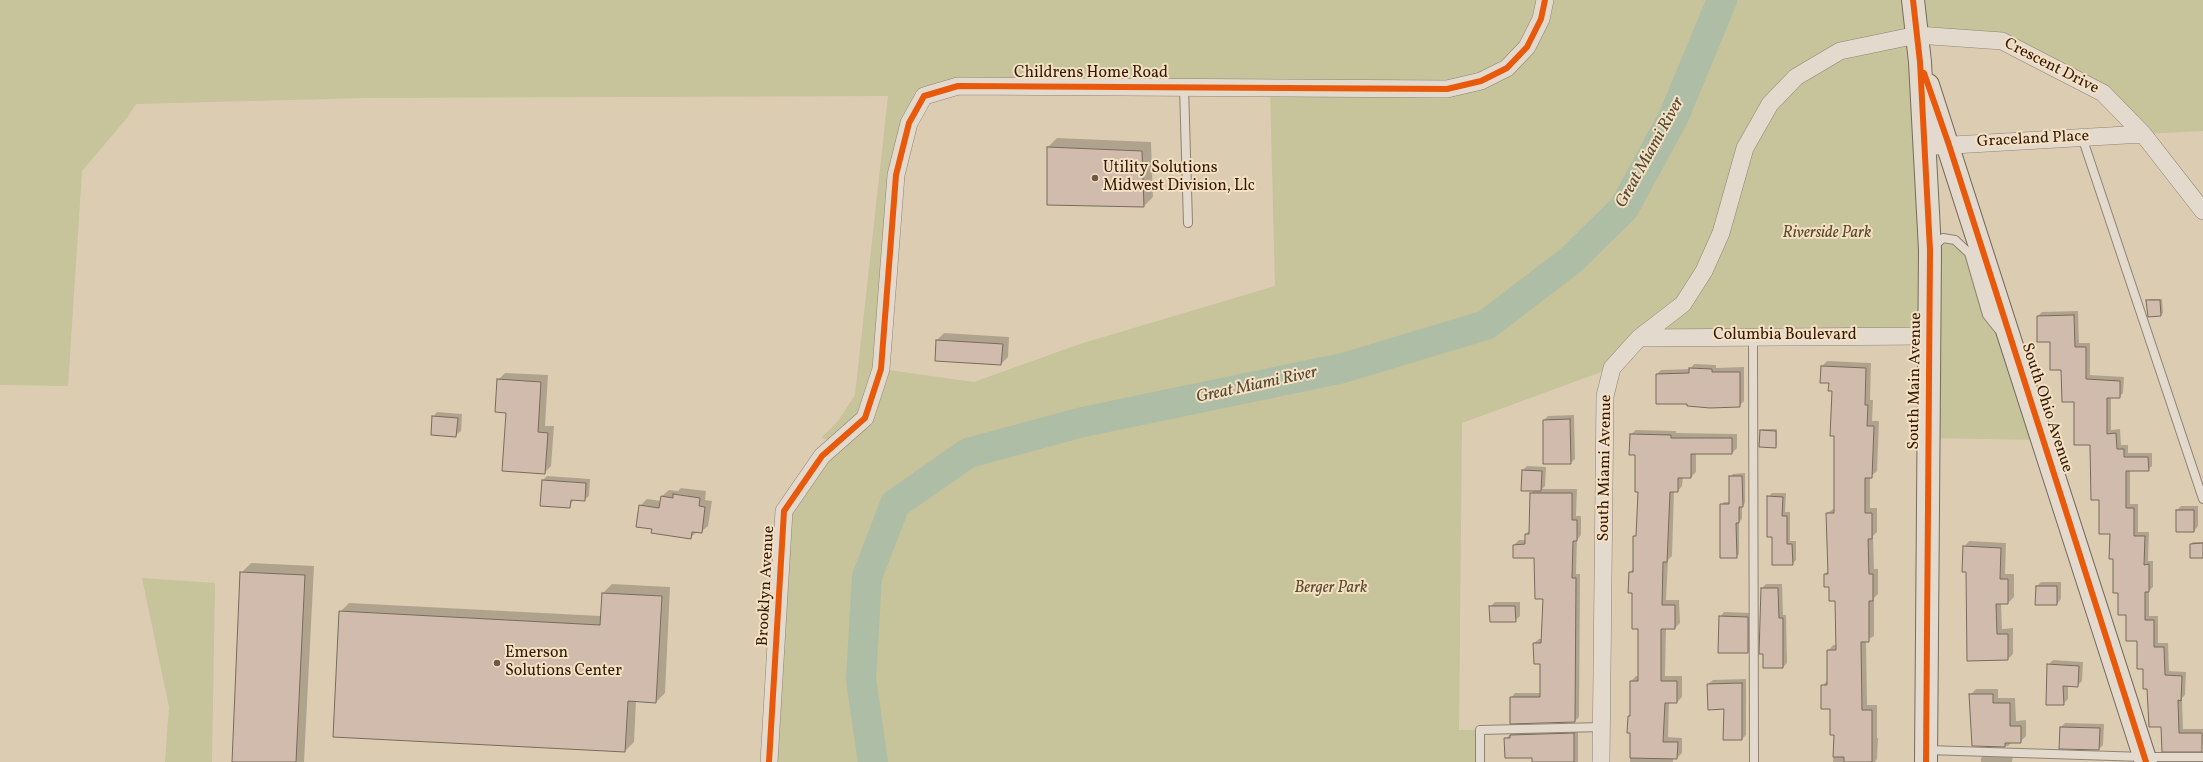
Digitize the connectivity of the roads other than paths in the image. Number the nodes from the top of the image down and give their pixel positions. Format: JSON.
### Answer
{"nodes":[{"id":1,"x":1545,"y":0,"type":"edge"},
{"id":2,"x":1913,"y":0,"type":"edge"},
{"id":3,"x":1917,"y":35,"type":"junction"},
{"id":4,"x":1920,"y":62,"type":"junction"},
{"id":5,"x":1184,"y":87,"type":"junction"},
{"id":6,"x":2143,"y":134,"type":"junction"},
{"id":7,"x":2082,"y":137,"type":"junction"},
{"id":8,"x":1949,"y":145,"type":"junction"},
{"id":9,"x":1924,"y":147,"type":"junction"},
{"id":10,"x":2203,"y":211,"type":"edge"},
{"id":11,"x":1188,"y":222,"type":"dead end"},
{"id":12,"x":1930,"y":250,"type":"junction"},
{"id":13,"x":1753,"y":336,"type":"junction"},
{"id":14,"x":1930,"y":336,"type":"junction"},
{"id":15,"x":1639,"y":338,"type":"junction"},
{"id":16,"x":2013,"y":347,"type":"junction"},
{"id":17,"x":865,"y":418,"type":"joint"},
{"id":18,"x":2203,"y":499,"type":"edge"},
{"id":19,"x":1602,"y":727,"type":"junction"},
{"id":20,"x":1926,"y":756,"type":"edge"},
{"id":21,"x":2203,"y":757,"type":"edge"},
{"id":22,"x":2092,"y":759,"type":"edge"},
{"id":23,"x":2145,"y":760,"type":"edge"},
{"id":24,"x":769,"y":762,"type":"edge"},
{"id":25,"x":1480,"y":762,"type":"edge"},
{"id":26,"x":1601,"y":762,"type":"edge"},
{"id":27,"x":1754,"y":762,"type":"edge"}],
"edges":[{"from":1,"to":5,"type":"street","name":"Childrens Home Road"},
{"from":2,"to":3,"type":"main road","name":"South Main Avenue"},
{"from":3,"to":4,"type":"main road","name":"South Main Avenue"},
{"from":3,"to":6,"type":"street","name":"Crescent Drive"},
{"from":3,"to":15,"type":"street","name":"South Miami Avenue"},
{"from":4,"to":8,"type":"main road","name":"South Ohio Avenue"},
{"from":4,"to":9,"type":"main road","name":"South Main Avenue"},
{"from":5,"to":11,"type":"lane"},
{"from":5,"to":17,"type":"street","name":"Childrens Home Road"},
{"from":6,"to":7,"type":"street","name":"Graceland Place"},
{"from":6,"to":10,"type":"street","name":"Crescent Drive"},
{"from":7,"to":8,"type":"street","name":"Graceland Place"},
{"from":7,"to":18,"type":"lane"},
{"from":8,"to":9,"type":"street","name":"Graceland Place"},
{"from":8,"to":16,"type":"main road","name":"South Ohio Avenue"},
{"from":9,"to":12,"type":"main road","name":"South Main Avenue"},
{"from":12,"to":14,"type":"main road","name":"South Main Avenue"},
{"from":12,"to":16,"type":"lane"},
{"from":13,"to":14,"type":"street","name":"Columbia Boulevard"},
{"from":13,"to":15,"type":"street","name":"Columbia Boulevard"},
{"from":13,"to":27,"type":"lane"},
{"from":14,"to":20,"type":"main road","name":"South Main Avenue"},
{"from":15,"to":19,"type":"street","name":"South Miami Avenue"},
{"from":16,"to":23,"type":"main road","name":"South Ohio Avenue"},
{"from":17,"to":24,"type":"street","name":"Brooklyn Avenue"},
{"from":19,"to":25,"type":"lane"},
{"from":19,"to":26,"type":"street","name":"South Miami Avenue"},
{"from":20,"to":22,"type":"lane"},
{"from":21,"to":23,"type":"lane"},
{"from":22,"to":23,"type":"lane"}]}
